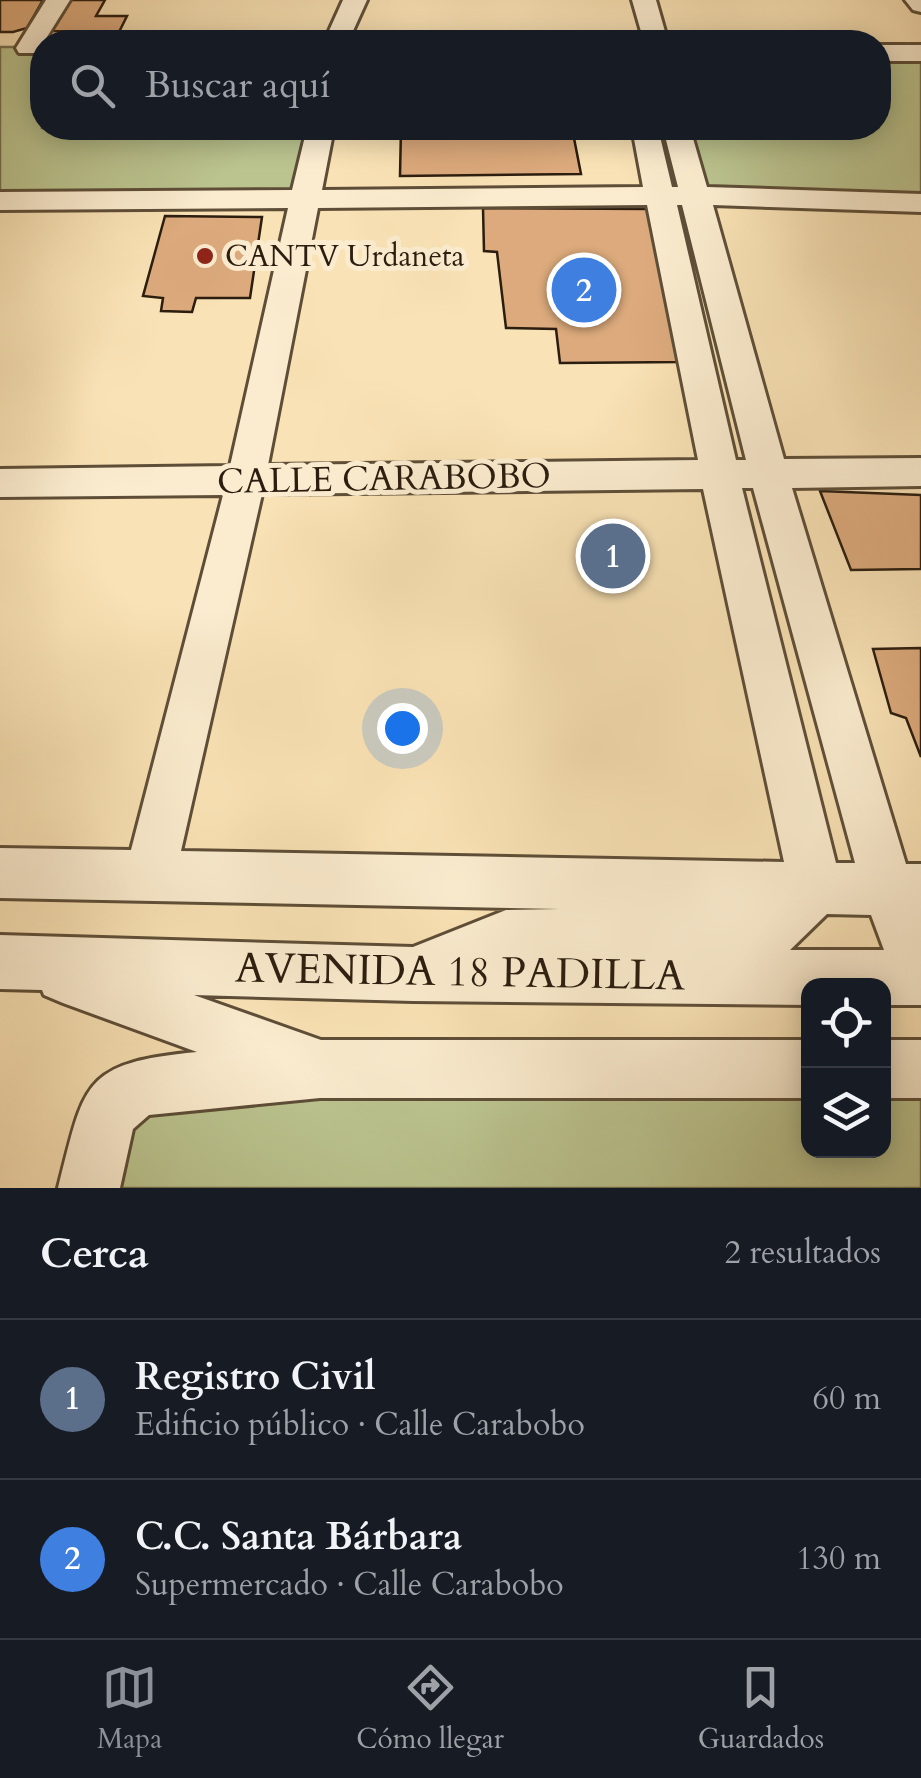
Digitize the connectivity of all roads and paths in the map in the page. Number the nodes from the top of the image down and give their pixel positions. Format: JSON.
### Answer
{"nodes":[{"id":1,"x":58,"y":0,"type":"edge"},
{"id":2,"x":354,"y":0,"type":"edge"},
{"id":3,"x":644,"y":0,"type":"edge"},
{"id":4,"x":44,"y":30,"type":"edge"},
{"id":5,"x":341,"y":30,"type":"edge"},
{"id":6,"x":653,"y":30,"type":"edge"},
{"id":7,"x":0,"y":48,"type":"edge"},
{"id":8,"x":30,"y":48,"type":"edge"},
{"id":9,"x":891,"y":53,"type":"edge"},
{"id":10,"x":921,"y":53,"type":"edge"},
{"id":11,"x":318,"y":140,"type":"edge"},
{"id":12,"x":651,"y":140,"type":"edge"},
{"id":13,"x":677,"y":140,"type":"edge"},
{"id":14,"x":678,"y":197,"type":"junction"},
{"id":15,"x":308,"y":200,"type":"junction"},
{"id":16,"x":0,"y":201,"type":"edge"},
{"id":17,"x":921,"y":203,"type":"edge"},
{"id":18,"x":768,"y":472,"type":"junction"},
{"id":19,"x":921,"y":472,"type":"edge"},
{"id":20,"x":720,"y":476,"type":"junction"},
{"id":21,"x":246,"y":481,"type":"junction"},
{"id":22,"x":0,"y":483,"type":"edge"},
{"id":23,"x":0,"y":873,"type":"edge"},
{"id":24,"x":150,"y":876,"type":"junction"},
{"id":25,"x":816,"y":888,"type":"junction"},
{"id":26,"x":904,"y":890,"type":"edge"},
{"id":27,"x":12,"y":962,"type":"edge"},
{"id":28,"x":413,"y":974,"type":"junction"},
{"id":29,"x":921,"y":976,"type":"edge"},
{"id":30,"x":320,"y":1069,"type":"junction"},
{"id":31,"x":801,"y":1069,"type":"edge"},
{"id":32,"x":891,"y":1069,"type":"edge"},
{"id":33,"x":921,"y":1069,"type":"edge"},
{"id":34,"x":89,"y":1188,"type":"edge"}],
"edges":[{"from":1,"to":4,"type":"street"},
{"from":2,"to":5,"type":"street"},
{"from":3,"to":6,"type":"street"},
{"from":7,"to":8,"type":"street"},
{"from":9,"to":10,"type":"street"},
{"from":11,"to":15,"type":"street"},
{"from":12,"to":14,"type":"street"},
{"from":13,"to":14,"type":"street"},
{"from":14,"to":15,"type":"street"},
{"from":14,"to":17,"type":"street"},
{"from":14,"to":18,"type":"street"},
{"from":14,"to":20,"type":"street"},
{"from":15,"to":16,"type":"street"},
{"from":15,"to":21,"type":"street"},
{"from":18,"to":19,"type":"street","name":"CALLE CARABOBO"},
{"from":18,"to":20,"type":"street","name":"CALLE CARABOBO"},
{"from":18,"to":26,"type":"street"},
{"from":20,"to":21,"type":"street","name":"CALLE CARABOBO"},
{"from":20,"to":25,"type":"street"},
{"from":21,"to":22,"type":"street","name":"CALLE CARABOBO"},
{"from":21,"to":24,"type":"street"},
{"from":23,"to":24,"type":"street"},
{"from":24,"to":25,"type":"street"},
{"from":25,"to":26,"type":"street"},
{"from":25,"to":28,"type":"street"},
{"from":26,"to":29,"type":"street"},
{"from":27,"to":28,"type":"street","name":"AVENIDA 18 PADILLA"},
{"from":27,"to":30,"type":"street"},
{"from":28,"to":29,"type":"street","name":"AVENIDA 18 PADILLA"},
{"from":30,"to":31,"type":"street"},
{"from":30,"to":34,"type":"street"},
{"from":32,"to":33,"type":"street"}]}
